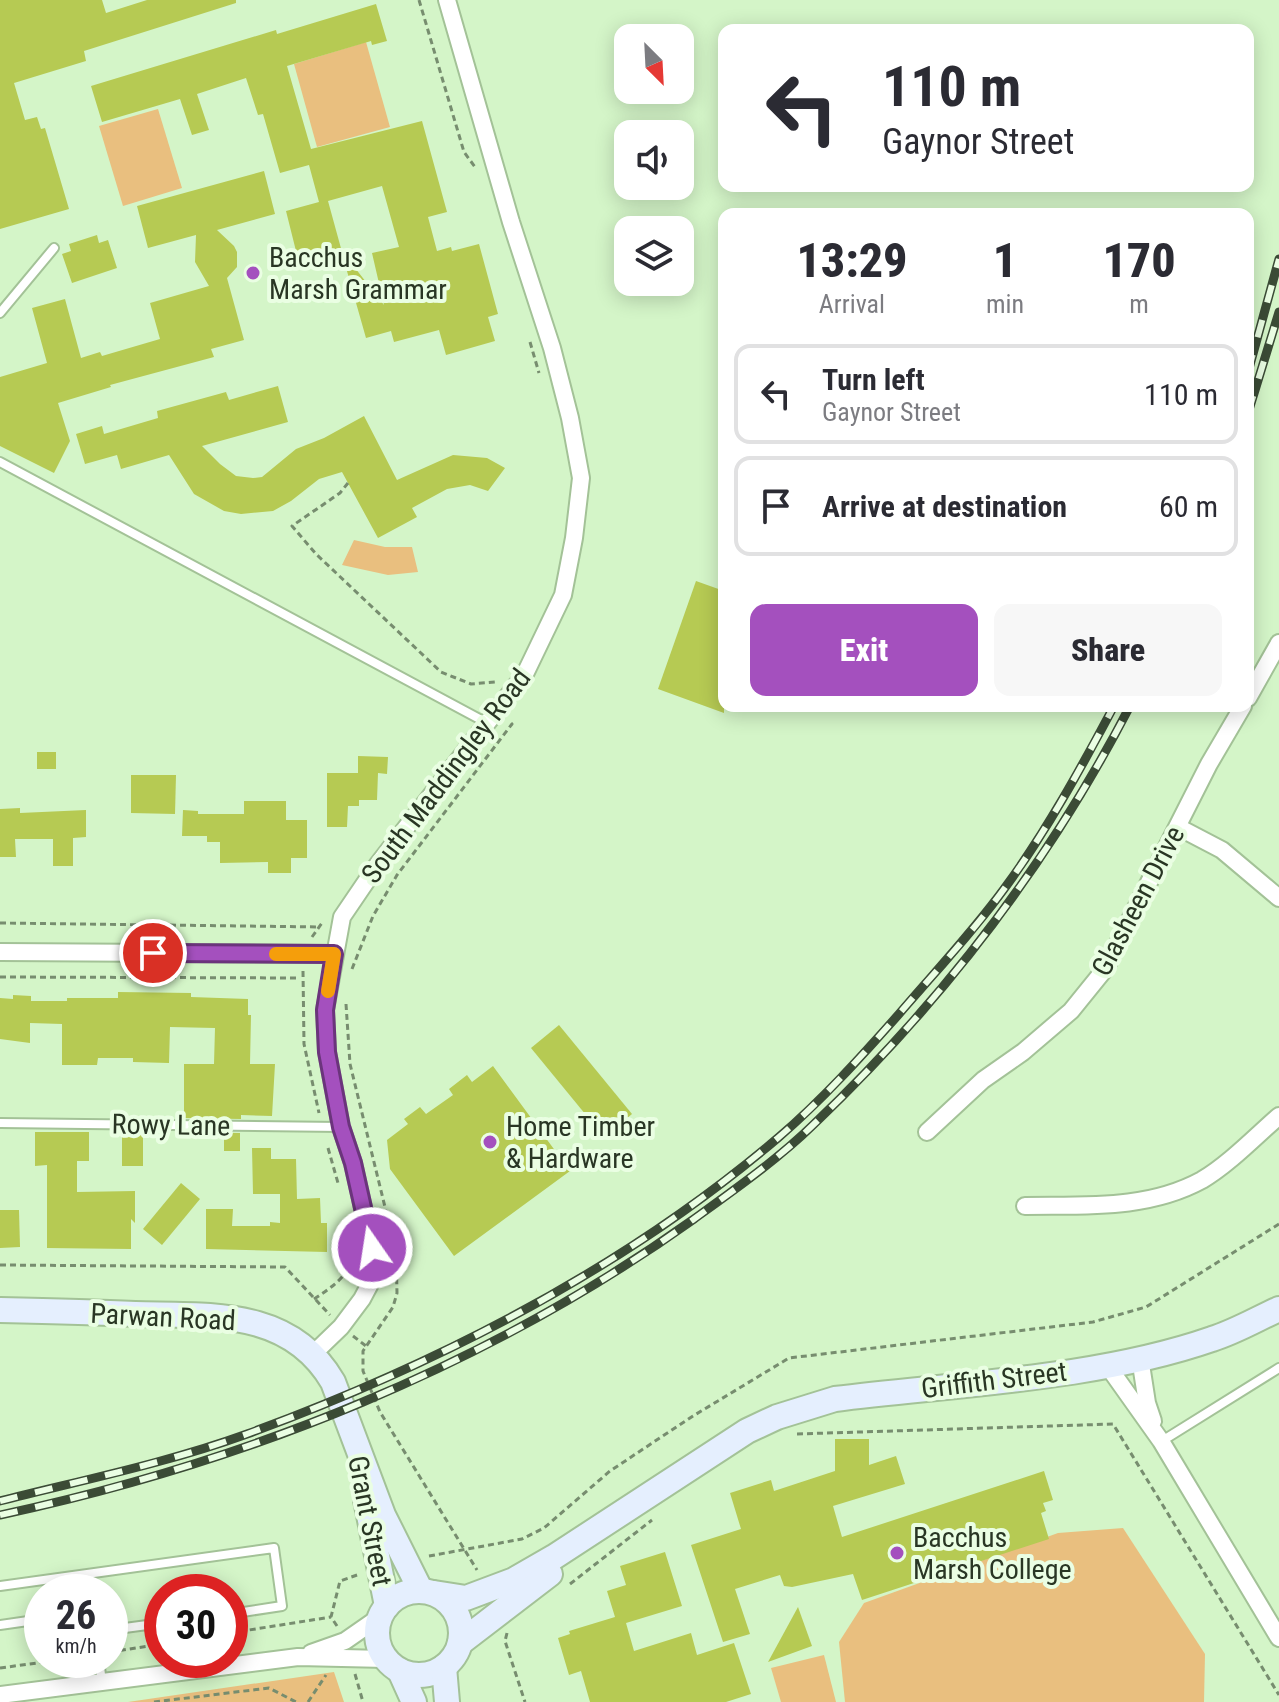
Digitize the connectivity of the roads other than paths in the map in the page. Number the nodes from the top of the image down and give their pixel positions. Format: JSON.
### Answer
{"nodes":[{"id":1,"x":447,"y":0,"type":"edge"},
{"id":2,"x":54,"y":248,"type":"dead end"},
{"id":3,"x":0,"y":313,"type":"edge"},
{"id":4,"x":0,"y":462,"type":"edge"},
{"id":5,"x":1279,"y":643,"type":"edge"},
{"id":6,"x":1254,"y":687,"type":"edge"},
{"id":7,"x":1239,"y":712,"type":"edge"},
{"id":8,"x":491,"y":716,"type":"junction"},
{"id":9,"x":1178,"y":827,"type":"junction"},
{"id":10,"x":1279,"y":898,"type":"edge"},
{"id":11,"x":0,"y":952,"type":"edge"},
{"id":12,"x":334,"y":954,"type":"junction"},
{"id":13,"x":1279,"y":1116,"type":"edge"},
{"id":14,"x":0,"y":1123,"type":"edge"},
{"id":15,"x":341,"y":1127,"type":"junction"},
{"id":16,"x":927,"y":1132,"type":"dead end"},
{"id":17,"x":1025,"y":1206,"type":"dead end"},
{"id":18,"x":1279,"y":1309,"type":"edge"},
{"id":19,"x":0,"y":1310,"type":"edge"},
{"id":20,"x":313,"y":1354,"type":"junction"},
{"id":21,"x":1140,"y":1358,"type":"junction"},
{"id":22,"x":1107,"y":1365,"type":"junction"},
{"id":23,"x":1279,"y":1368,"type":"edge"},
{"id":24,"x":1161,"y":1441,"type":"junction"},
{"id":25,"x":355,"y":1443,"type":"junction"},
{"id":26,"x":713,"y":1453,"type":"junction"},
{"id":27,"x":0,"y":1586,"type":"edge"},
{"id":28,"x":427,"y":1592,"type":"junction"},
{"id":29,"x":248,"y":1611,"type":"edge"},
{"id":30,"x":384,"y":1611,"type":"junction"},
{"id":31,"x":24,"y":1622,"type":"edge"},
{"id":32,"x":0,"y":1625,"type":"edge"},
{"id":33,"x":1279,"y":1638,"type":"edge"},
{"id":34,"x":460,"y":1643,"type":"junction"},
{"id":35,"x":298,"y":1657,"type":"junction"},
{"id":36,"x":393,"y":1665,"type":"junction"},
{"id":37,"x":444,"y":1667,"type":"junction"},
{"id":38,"x":101,"y":1678,"type":"edge"},
{"id":39,"x":102,"y":1682,"type":"junction"},
{"id":40,"x":0,"y":1695,"type":"edge"},
{"id":41,"x":414,"y":1702,"type":"edge"},
{"id":42,"x":447,"y":1702,"type":"edge"}],
"edges":[{"from":1,"to":8,"type":"street","name":"South Maddingley Road"},
{"from":2,"to":3,"type":"lane"},
{"from":4,"to":8,"type":"lane"},
{"from":5,"to":6,"type":"street"},
{"from":7,"to":9,"type":"street","name":"Glasheen Drive"},
{"from":8,"to":12,"type":"street","name":"South Maddingley Road"},
{"from":9,"to":10,"type":"street"},
{"from":9,"to":16,"type":"street","name":"Glasheen Drive"},
{"from":11,"to":12,"type":"street"},
{"from":12,"to":15,"type":"street","name":"South Maddingley Road"},
{"from":13,"to":17,"type":"street"},
{"from":14,"to":15,"type":"lane","name":"Rowy Lane"},
{"from":15,"to":20,"type":"street","name":"South Maddingley Road"},
{"from":18,"to":21,"type":"street","name":"Griffith Street"},
{"from":19,"to":20,"type":"street","name":"Parwan Road"},
{"from":20,"to":25,"type":"street","name":"Parwan Road"},
{"from":21,"to":22,"type":"street","name":"Griffith Street"},
{"from":21,"to":24,"type":"street"},
{"from":22,"to":24,"type":"street"},
{"from":22,"to":26,"type":"street","name":"Griffith Street"},
{"from":23,"to":24,"type":"lane"},
{"from":24,"to":33,"type":"street"},
{"from":25,"to":28,"type":"street","name":"Grant Street"},
{"from":25,"to":30,"type":"street","name":"Grant Street"},
{"from":26,"to":28,"type":"street","name":"Griffith Street"},
{"from":26,"to":34,"type":"street","name":"Griffith Street"},
{"from":27,"to":29,"type":"lane"},
{"from":28,"to":30,"type":"street"},
{"from":28,"to":34,"type":"street"},
{"from":30,"to":35,"type":"street"},
{"from":30,"to":36,"type":"street"},
{"from":31,"to":32,"type":"lane"},
{"from":34,"to":37,"type":"street"},
{"from":35,"to":36,"type":"street"},
{"from":35,"to":39,"type":"street"},
{"from":36,"to":37,"type":"street"},
{"from":36,"to":41,"type":"street"},
{"from":37,"to":42,"type":"street"},
{"from":38,"to":39,"type":"lane"},
{"from":39,"to":40,"type":"street"}]}
